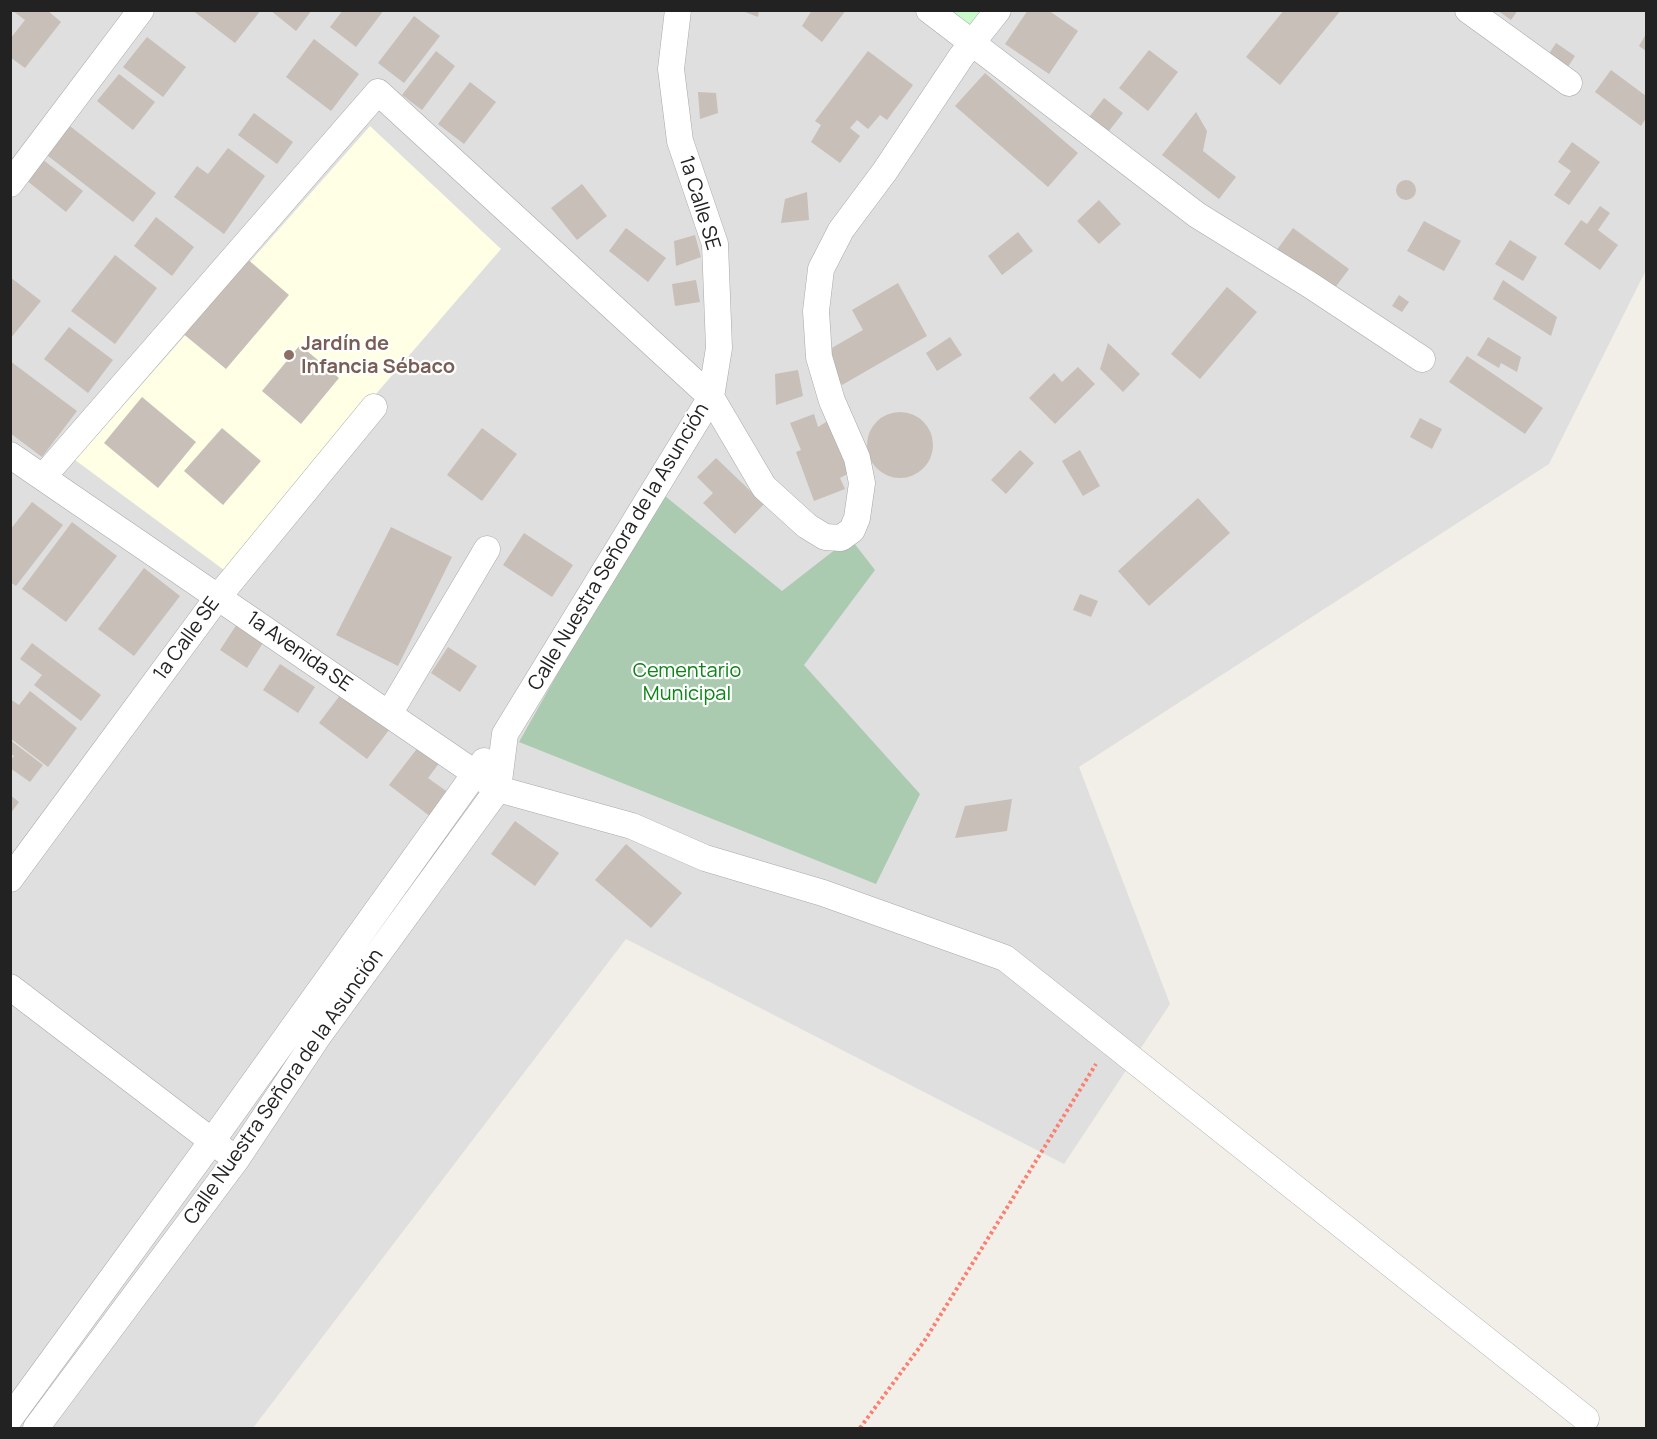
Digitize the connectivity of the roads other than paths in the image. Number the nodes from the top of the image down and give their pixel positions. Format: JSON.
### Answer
{"nodes":[{"id":1,"x":141,"y":10,"type":"edge"},
{"id":2,"x":678,"y":10,"type":"edge"},
{"id":3,"x":929,"y":10,"type":"edge"},
{"id":4,"x":998,"y":10,"type":"edge"},
{"id":5,"x":1468,"y":10,"type":"edge"},
{"id":6,"x":972,"y":42,"type":"junction"},
{"id":7,"x":1569,"y":83,"type":"dead end"},
{"id":8,"x":10,"y":184,"type":"edge"},
{"id":9,"x":1422,"y":359,"type":"dead end"},
{"id":10,"x":711,"y":397,"type":"junction"},
{"id":11,"x":374,"y":407,"type":"dead end"},
{"id":12,"x":10,"y":454,"type":"edge"},
{"id":13,"x":43,"y":477,"type":"junction"},
{"id":14,"x":487,"y":549,"type":"dead end"},
{"id":15,"x":218,"y":597,"type":"junction"},
{"id":16,"x":389,"y":714,"type":"junction"},
{"id":17,"x":505,"y":734,"type":"junction"},
{"id":18,"x":474,"y":773,"type":"junction"},
{"id":19,"x":498,"y":789,"type":"junction"},
{"id":20,"x":10,"y":879,"type":"edge"},
{"id":21,"x":10,"y":987,"type":"edge"},
{"id":22,"x":212,"y":1142,"type":"junction"},
{"id":23,"x":236,"y":1160,"type":"junction"},
{"id":24,"x":10,"y":1418,"type":"edge"},
{"id":25,"x":1586,"y":1419,"type":"dead end"},
{"id":26,"x":36,"y":1428,"type":"edge"}],
"edges":[{"from":1,"to":8,"type":"street"},
{"from":2,"to":10,"type":"street","name":"1a Calle SE"},
{"from":3,"to":6,"type":"street"},
{"from":4,"to":6,"type":"street","name":"Calle Nuestra Señora de la Asunción"},
{"from":5,"to":7,"type":"street"},
{"from":6,"to":9,"type":"street"},
{"from":6,"to":10,"type":"street","name":"Calle Nuestra Señora de la Asunción"},
{"from":10,"to":13,"type":"street"},
{"from":10,"to":17,"type":"street","name":"Calle Nuestra Señora de la Asunción"},
{"from":11,"to":15,"type":"street","name":"1a Calle SE"},
{"from":12,"to":13,"type":"street","name":"1a Avenida SE"},
{"from":13,"to":15,"type":"street","name":"1a Avenida SE"},
{"from":14,"to":16,"type":"street"},
{"from":15,"to":16,"type":"street","name":"1a Avenida SE"},
{"from":15,"to":20,"type":"street","name":"1a Calle SE"},
{"from":16,"to":18,"type":"street","name":"1a Avenida SE"},
{"from":17,"to":18,"type":"street","name":"Calle Nuestra Señora de la Asunción"},
{"from":17,"to":19,"type":"street","name":"Calle Nuestra Señora de la Asunción"},
{"from":18,"to":19,"type":"street","name":"1a Avenida SE"},
{"from":18,"to":22,"type":"street","name":"Calle Nuestra Señora de la Asunción"},
{"from":19,"to":23,"type":"street","name":"Calle Nuestra Señora de la Asunción"},
{"from":19,"to":25,"type":"street","name":"1a Avenida SE"},
{"from":21,"to":22,"type":"street"},
{"from":22,"to":23,"type":"street"},
{"from":22,"to":24,"type":"street","name":"Calle Nuestra Señora de la Asunción"},
{"from":23,"to":26,"type":"street","name":"Calle Nuestra Señora de la Asunción"}]}
